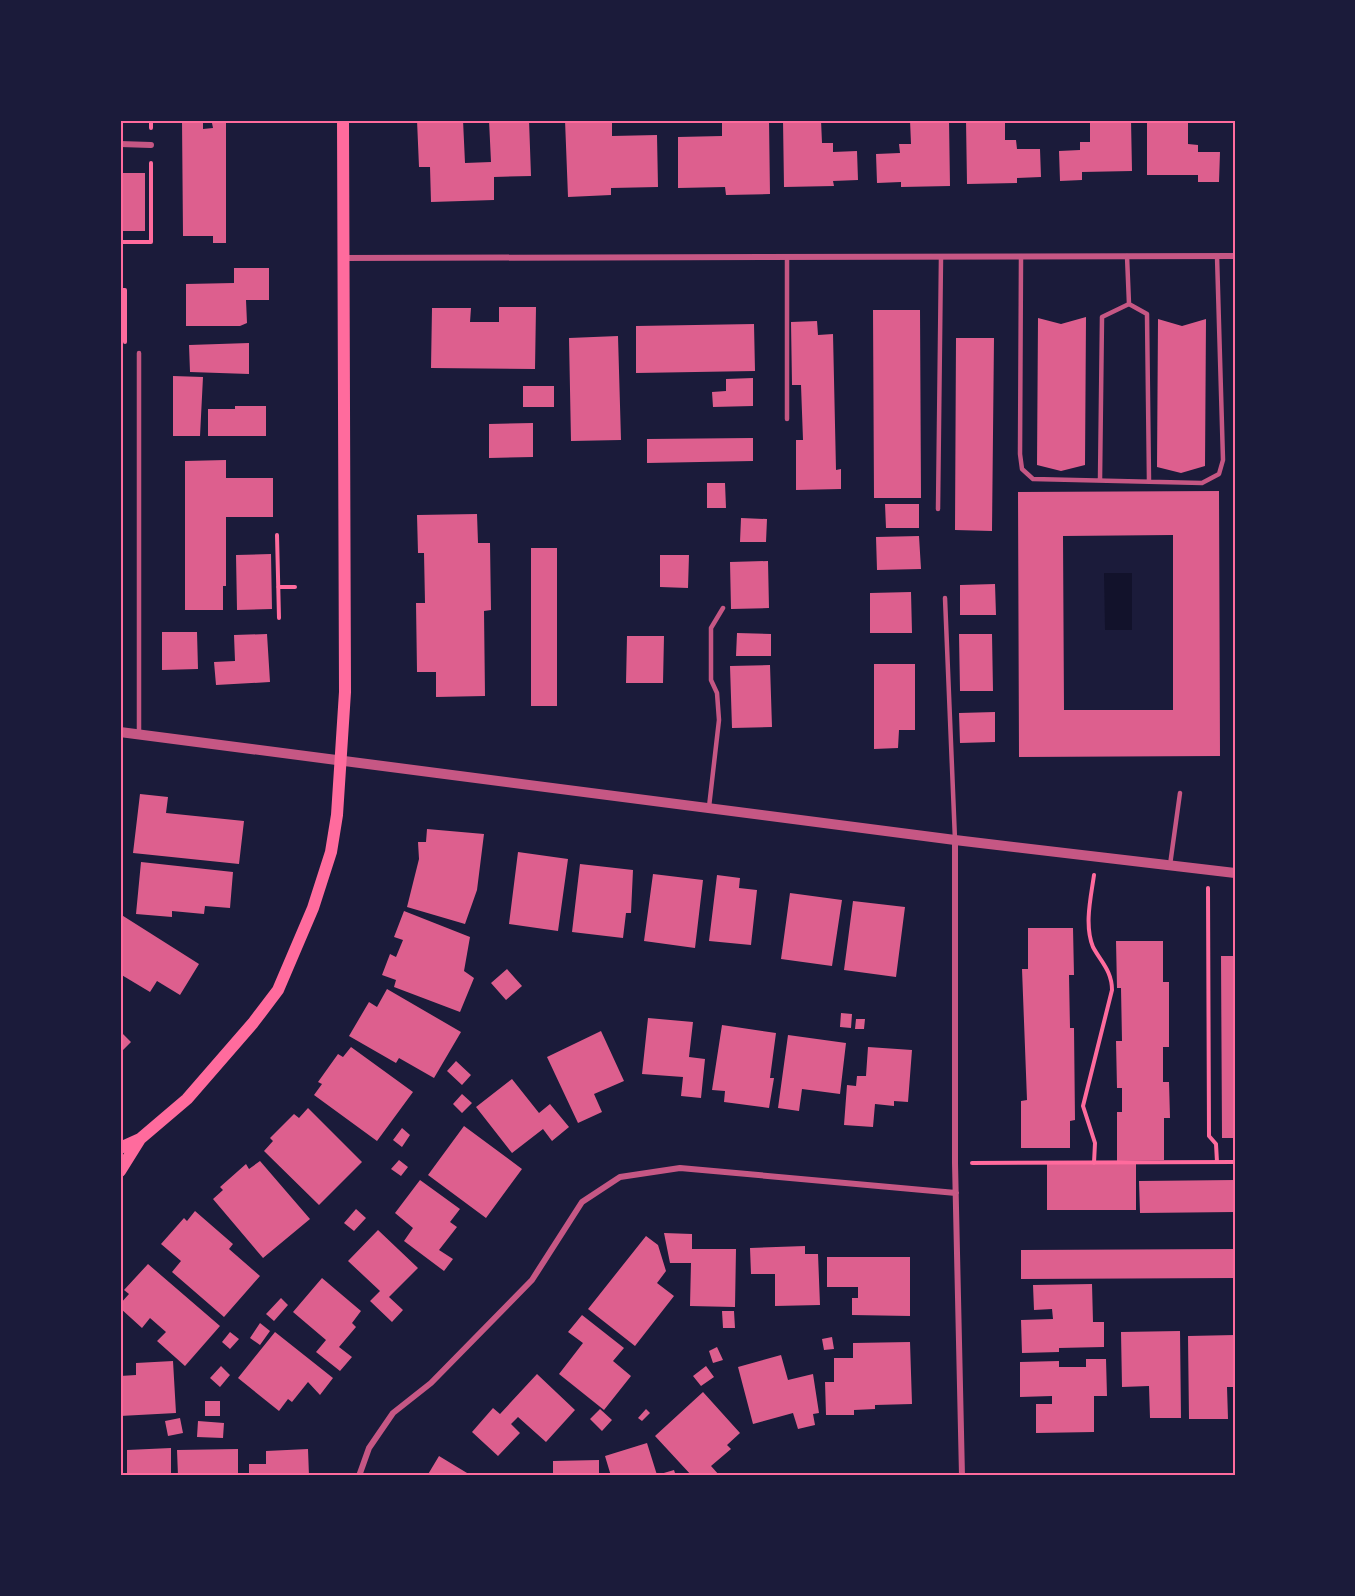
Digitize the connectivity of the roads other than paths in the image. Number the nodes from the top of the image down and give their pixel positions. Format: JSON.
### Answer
{"nodes":[{"id":1,"x":343,"y":120,"type":"edge"},
{"id":2,"x":120,"y":144,"type":"edge"},
{"id":3,"x":151,"y":145,"type":"road end"},
{"id":4,"x":1126,"y":256,"type":"junction"},
{"id":5,"x":1217,"y":256,"type":"junction"},
{"id":6,"x":1235,"y":256,"type":"edge"},
{"id":7,"x":940,"y":257,"type":"junction"},
{"id":8,"x":1021,"y":257,"type":"junction"},
{"id":9,"x":342,"y":258,"type":"junction"},
{"id":10,"x":787,"y":258,"type":"junction"},
{"id":11,"x":1129,"y":304,"type":"junction"},
{"id":12,"x":139,"y":353,"type":"dead end"},
{"id":13,"x":787,"y":419,"type":"dead end"},
{"id":14,"x":1100,"y":480,"type":"junction"},
{"id":15,"x":1149,"y":482,"type":"junction"},
{"id":16,"x":938,"y":509,"type":"dead end"},
{"id":17,"x":945,"y":598,"type":"dead end"},
{"id":18,"x":723,"y":608,"type":"dead end"},
{"id":19,"x":120,"y":732,"type":"edge"},
{"id":20,"x":139,"y":734,"type":"junction"},
{"id":21,"x":340,"y":759,"type":"junction"},
{"id":22,"x":1180,"y":793,"type":"dead end"},
{"id":23,"x":710,"y":807,"type":"junction"},
{"id":24,"x":955,"y":840,"type":"junction"},
{"id":25,"x":1170,"y":865,"type":"junction"},
{"id":26,"x":1235,"y":873,"type":"edge"},
{"id":27,"x":140,"y":1139,"type":"junction"},
{"id":28,"x":120,"y":1148,"type":"edge"},
{"id":29,"x":120,"y":1171,"type":"edge"},
{"id":30,"x":956,"y":1193,"type":"junction"},
{"id":31,"x":359,"y":1476,"type":"edge"},
{"id":32,"x":962,"y":1476,"type":"edge"}],
"edges":[{"from":1,"to":9,"type":"main road"},
{"from":2,"to":3,"type":"street"},
{"from":4,"to":5,"type":"street"},
{"from":4,"to":8,"type":"street"},
{"from":4,"to":11,"type":"lane"},
{"from":5,"to":6,"type":"street"},
{"from":5,"to":15,"type":"lane"},
{"from":7,"to":8,"type":"street"},
{"from":7,"to":10,"type":"street"},
{"from":7,"to":16,"type":"lane"},
{"from":8,"to":14,"type":"lane"},
{"from":9,"to":10,"type":"street"},
{"from":9,"to":21,"type":"main road"},
{"from":10,"to":13,"type":"lane"},
{"from":11,"to":14,"type":"lane"},
{"from":11,"to":15,"type":"lane"},
{"from":12,"to":20,"type":"lane"},
{"from":14,"to":15,"type":"lane"},
{"from":17,"to":24,"type":"lane"},
{"from":18,"to":23,"type":"lane"},
{"from":19,"to":20,"type":"street"},
{"from":20,"to":21,"type":"street"},
{"from":21,"to":23,"type":"street"},
{"from":21,"to":27,"type":"main road"},
{"from":22,"to":25,"type":"lane"},
{"from":23,"to":24,"type":"street"},
{"from":24,"to":25,"type":"street"},
{"from":24,"to":30,"type":"street"},
{"from":25,"to":26,"type":"street"},
{"from":27,"to":28,"type":"main road"},
{"from":27,"to":29,"type":"main road"},
{"from":30,"to":31,"type":"street"},
{"from":30,"to":32,"type":"street"}]}
